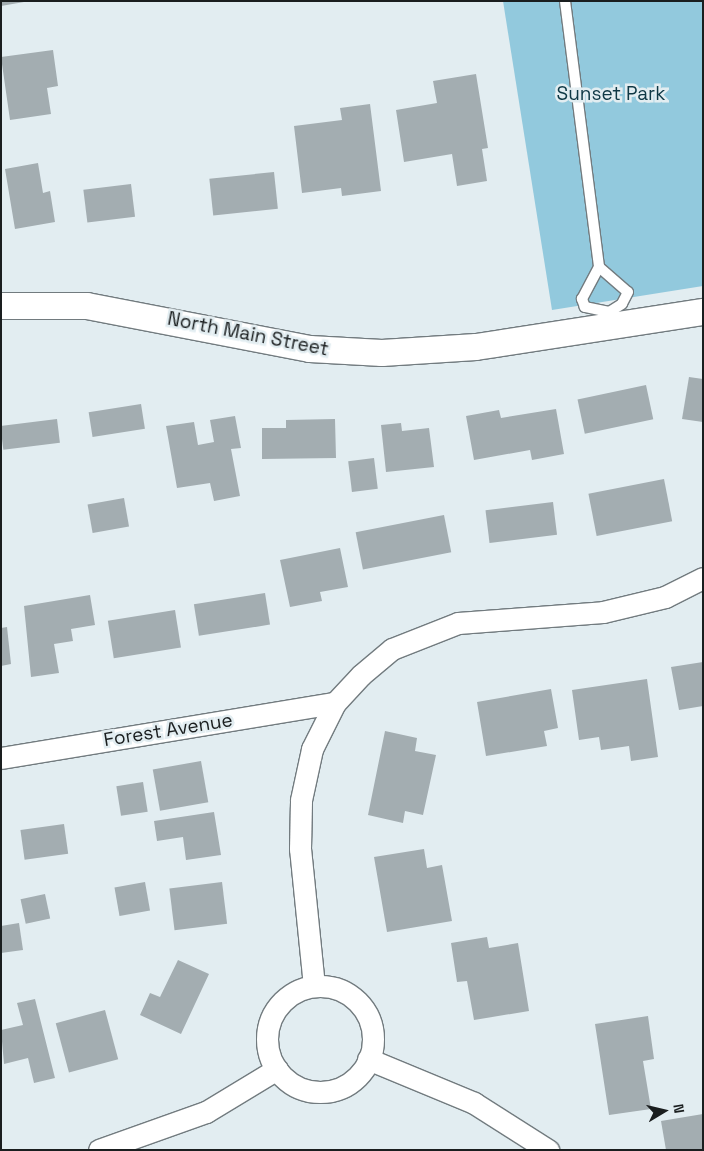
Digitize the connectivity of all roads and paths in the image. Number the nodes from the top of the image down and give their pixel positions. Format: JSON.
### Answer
{"nodes":[{"id":1,"x":565,"y":1,"type":"edge"},
{"id":2,"x":599,"y":267,"type":"junction"},
{"id":3,"x":1,"y":306,"type":"edge"},
{"id":4,"x":703,"y":312,"type":"edge"},
{"id":5,"x":610,"y":319,"type":"junction"},
{"id":6,"x":703,"y":578,"type":"edge"},
{"id":7,"x":335,"y":703,"type":"junction"},
{"id":8,"x":1,"y":758,"type":"edge"},
{"id":9,"x":314,"y":986,"type":"junction"},
{"id":10,"x":368,"y":1059,"type":"junction"},
{"id":11,"x":277,"y":1069,"type":"junction"},
{"id":12,"x":98,"y":1150,"type":"edge"},
{"id":13,"x":548,"y":1150,"type":"edge"}],
"edges":[{"from":1,"to":2,"type":"lane"},
{"from":2,"to":5,"type":"lane"},
{"from":2,"to":5,"type":"lane"},
{"from":3,"to":5,"type":"street","name":"North Main Street"},
{"from":4,"to":5,"type":"street","name":"North Main Street"},
{"from":6,"to":7,"type":"street"},
{"from":7,"to":8,"type":"street","name":"Forest Avenue"},
{"from":7,"to":9,"type":"street"},
{"from":9,"to":10,"type":"street"},
{"from":9,"to":11,"type":"street"},
{"from":10,"to":11,"type":"street"},
{"from":10,"to":13,"type":"street"},
{"from":11,"to":12,"type":"street"}]}
